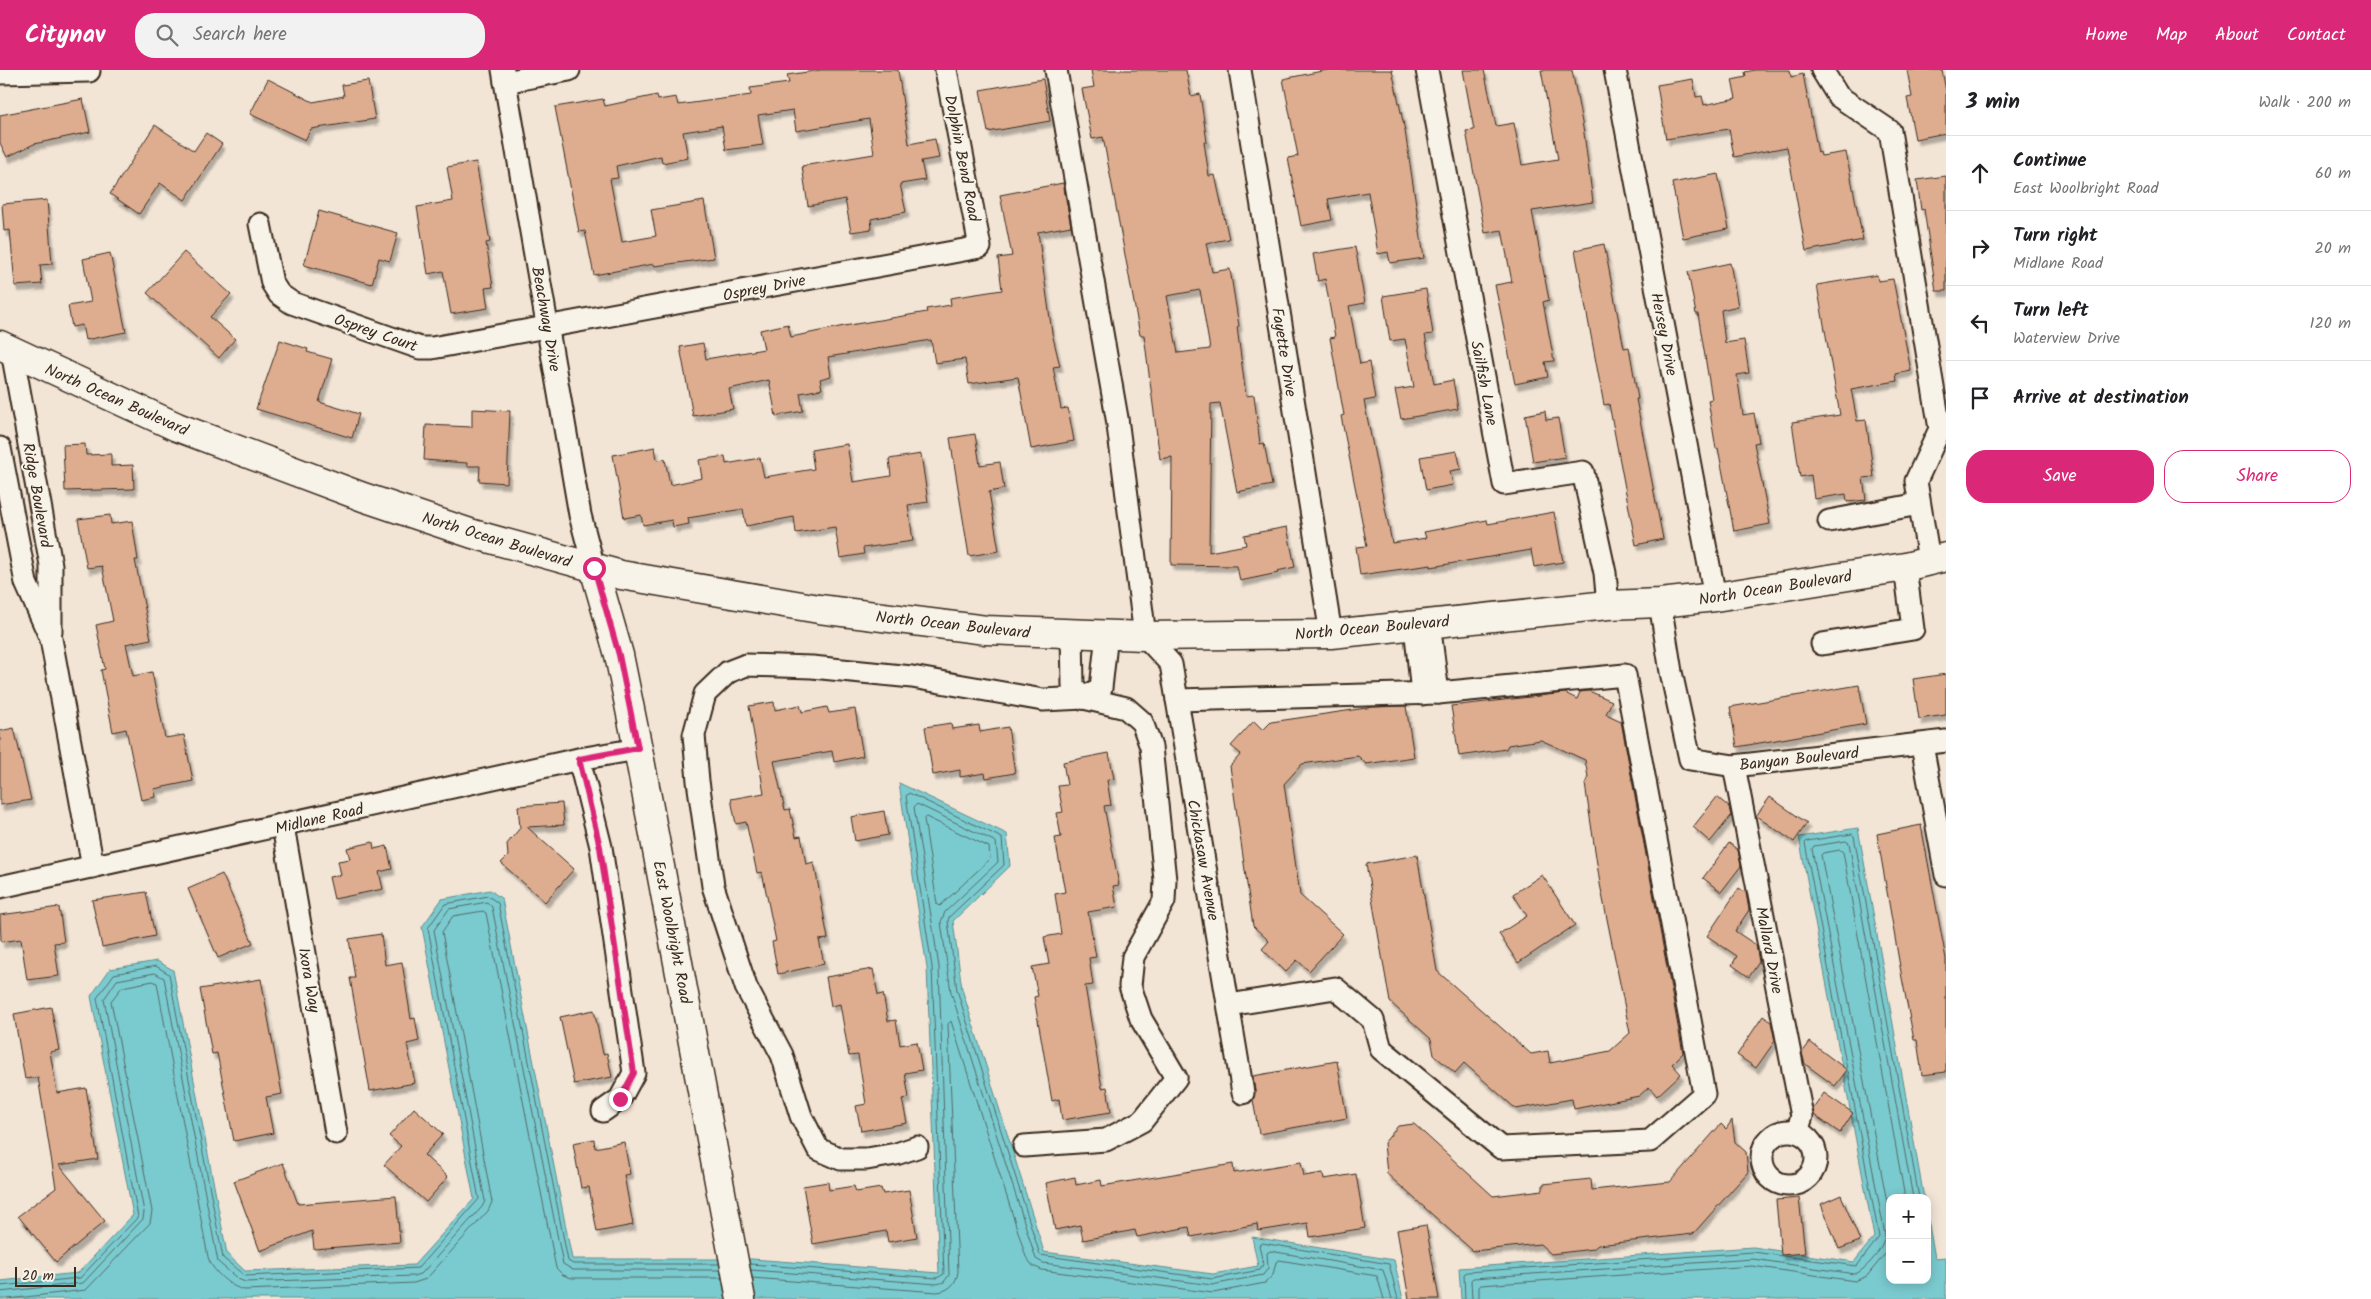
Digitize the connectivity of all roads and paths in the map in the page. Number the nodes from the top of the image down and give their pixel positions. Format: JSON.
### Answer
{"nodes":[{"id":1,"x":569,"y":70,"type":"edge"},
{"id":2,"x":946,"y":70,"type":"edge"},
{"id":3,"x":1056,"y":70,"type":"edge"},
{"id":4,"x":1240,"y":70,"type":"edge"},
{"id":5,"x":1427,"y":70,"type":"edge"},
{"id":6,"x":1615,"y":70,"type":"edge"},
{"id":7,"x":1822,"y":70,"type":"edge"},
{"id":8,"x":89,"y":71,"type":"edge"},
{"id":9,"x":0,"y":73,"type":"edge"},
{"id":10,"x":504,"y":76,"type":"edge"},
{"id":11,"x":260,"y":224,"type":"dead end"},
{"id":12,"x":980,"y":246,"type":"joint"},
{"id":13,"x":549,"y":327,"type":"junction"},
{"id":14,"x":6,"y":348,"type":"edge"},
{"id":15,"x":0,"y":448,"type":"edge"},
{"id":16,"x":1919,"y":504,"type":"junction"},
{"id":17,"x":1830,"y":521,"type":"dead end"},
{"id":18,"x":1927,"y":562,"type":"edge"},
{"id":19,"x":594,"y":568,"type":"junction"},
{"id":20,"x":1715,"y":597,"type":"junction"},
{"id":21,"x":1660,"y":603,"type":"junction"},
{"id":22,"x":1608,"y":605,"type":"junction"},
{"id":23,"x":1422,"y":624,"type":"junction"},
{"id":24,"x":1072,"y":633,"type":"junction"},
{"id":25,"x":1107,"y":634,"type":"junction"},
{"id":26,"x":1331,"y":634,"type":"junction"},
{"id":27,"x":1145,"y":636,"type":"junction"},
{"id":28,"x":51,"y":639,"type":"junction"},
{"id":29,"x":1822,"y":644,"type":"dead end"},
{"id":30,"x":1430,"y":693,"type":"junction"},
{"id":31,"x":1084,"y":698,"type":"junction"},
{"id":32,"x":1177,"y":700,"type":"junction"},
{"id":33,"x":1946,"y":742,"type":"edge"},
{"id":34,"x":1922,"y":745,"type":"junction"},
{"id":35,"x":638,"y":748,"type":"junction"},
{"id":36,"x":579,"y":759,"type":"junction"},
{"id":37,"x":1734,"y":766,"type":"junction"},
{"id":38,"x":283,"y":826,"type":"junction"},
{"id":39,"x":93,"y":868,"type":"junction"},
{"id":40,"x":1946,"y":876,"type":"edge"},
{"id":41,"x":0,"y":888,"type":"edge"},
{"id":42,"x":1229,"y":1005,"type":"junction"},
{"id":43,"x":1244,"y":1093,"type":"dead end"},
{"id":44,"x":603,"y":1111,"type":"dead end"},
{"id":45,"x":1797,"y":1132,"type":"dead end"},
{"id":46,"x":336,"y":1133,"type":"dead end"},
{"id":47,"x":1024,"y":1146,"type":"dead end"},
{"id":48,"x":917,"y":1147,"type":"dead end"},
{"id":49,"x":741,"y":1299,"type":"edge"}],
"edges":[{"from":1,"to":10,"type":"street"},
{"from":2,"to":12,"type":"street","name":"Dolphin Bend Road"},
{"from":3,"to":27,"type":"street"},
{"from":4,"to":26,"type":"street","name":"Fayette Drive"},
{"from":5,"to":22,"type":"street","name":"Sailfish Lane"},
{"from":6,"to":20,"type":"street","name":"Hersey Drive"},
{"from":7,"to":16,"type":"street"},
{"from":8,"to":9,"type":"street"},
{"from":10,"to":13,"type":"street","name":"Beachway Drive"},
{"from":11,"to":13,"type":"street","name":"Osprey Court"},
{"from":12,"to":13,"type":"street","name":"Osprey Drive"},
{"from":13,"to":19,"type":"street","name":"Beachway Drive"},
{"from":14,"to":19,"type":"main road","name":"North Ocean Boulevard"},
{"from":14,"to":28,"type":"street","name":"Ridge Boulevard"},
{"from":15,"to":28,"type":"street","name":"Ridge Boulevard"},
{"from":16,"to":17,"type":"street"},
{"from":16,"to":18,"type":"street"},
{"from":18,"to":20,"type":"main road","name":"North Ocean Boulevard"},
{"from":18,"to":29,"type":"street"},
{"from":19,"to":24,"type":"main road","name":"North Ocean Boulevard"},
{"from":19,"to":35,"type":"main road","name":"East Woolbright Road"},
{"from":20,"to":21,"type":"main road","name":"North Ocean Boulevard"},
{"from":21,"to":22,"type":"main road","name":"North Ocean Boulevard"},
{"from":21,"to":37,"type":"street","name":"Banyan Boulevard"},
{"from":22,"to":23,"type":"main road","name":"North Ocean Boulevard"},
{"from":23,"to":26,"type":"main road","name":"North Ocean Boulevard"},
{"from":23,"to":30,"type":"street"},
{"from":24,"to":25,"type":"main road","name":"North Ocean Boulevard"},
{"from":24,"to":31,"type":"street"},
{"from":25,"to":27,"type":"main road","name":"North Ocean Boulevard"},
{"from":25,"to":31,"type":"street"},
{"from":26,"to":27,"type":"main road","name":"North Ocean Boulevard"},
{"from":27,"to":32,"type":"street","name":"Chickasaw Avenue"},
{"from":28,"to":39,"type":"street","name":"Ridge Boulevard"},
{"from":30,"to":32,"type":"street"},
{"from":30,"to":42,"type":"street"},
{"from":31,"to":47,"type":"street"},
{"from":31,"to":48,"type":"street"},
{"from":32,"to":42,"type":"street","name":"Chickasaw Avenue"},
{"from":33,"to":34,"type":"street","name":"Banyan Boulevard"},
{"from":34,"to":37,"type":"street","name":"Banyan Boulevard"},
{"from":34,"to":40,"type":"street"},
{"from":35,"to":36,"type":"street","name":"Midlane Road"},
{"from":35,"to":49,"type":"main road","name":"East Woolbright Road"},
{"from":36,"to":38,"type":"street","name":"Midlane Road"},
{"from":36,"to":44,"type":"street"},
{"from":37,"to":45,"type":"street","name":"Mallard Drive"},
{"from":38,"to":39,"type":"street","name":"Midlane Road"},
{"from":38,"to":46,"type":"street","name":"Ixora Way"},
{"from":39,"to":41,"type":"street","name":"Midlane Road"},
{"from":42,"to":43,"type":"street","name":"Chickasaw Avenue"}]}
